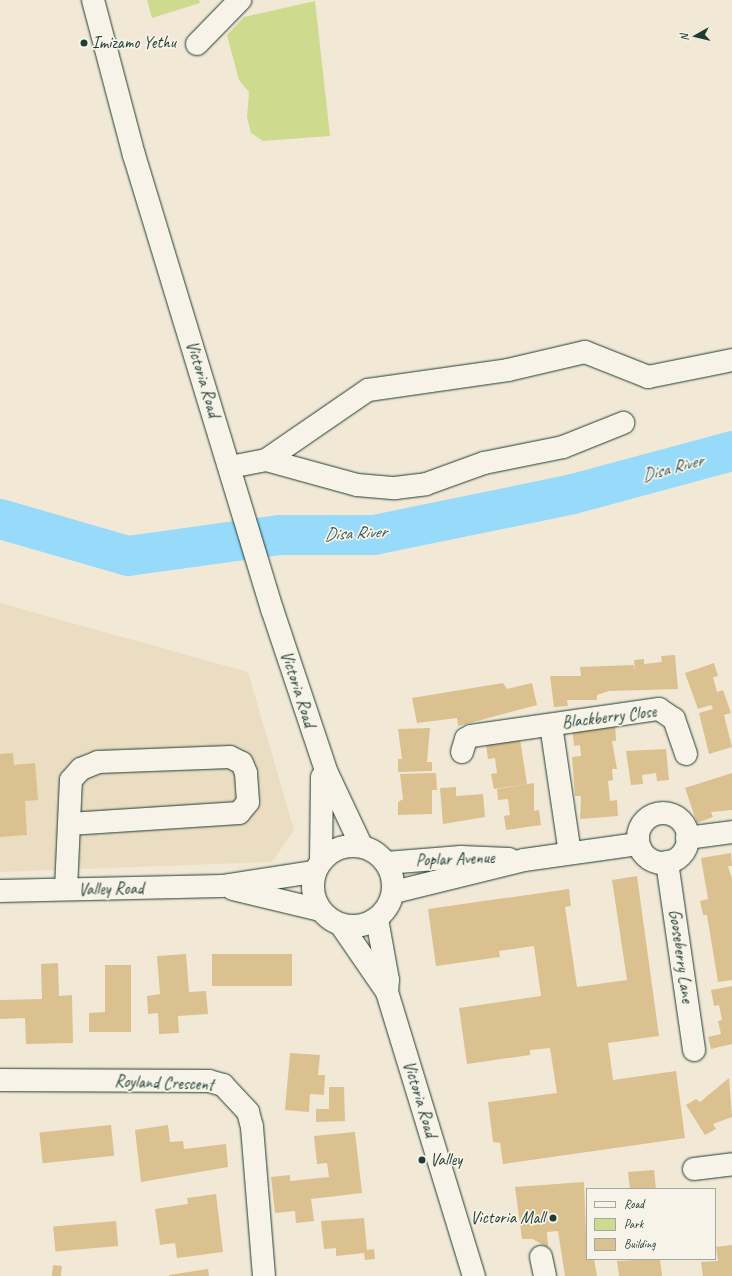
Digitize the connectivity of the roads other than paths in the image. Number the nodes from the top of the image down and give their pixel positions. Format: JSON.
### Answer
{"nodes":[{"id":1,"x":93,"y":0,"type":"edge"},
{"id":2,"x":240,"y":0,"type":"edge"},
{"id":3,"x":197,"y":44,"type":"dead end"},
{"id":4,"x":732,"y":360,"type":"edge"},
{"id":5,"x":623,"y":423,"type":"dead end"},
{"id":6,"x":266,"y":460,"type":"junction"},
{"id":7,"x":233,"y":476,"type":"junction"},
{"id":8,"x":551,"y":724,"type":"junction"},
{"id":9,"x":462,"y":752,"type":"dead end"},
{"id":10,"x":686,"y":754,"type":"dead end"},
{"id":11,"x":320,"y":756,"type":"junction"},
{"id":12,"x":69,"y":824,"type":"junction"},
{"id":13,"x":732,"y":832,"type":"edge"},
{"id":14,"x":687,"y":838,"type":"junction"},
{"id":15,"x":638,"y":844,"type":"junction"},
{"id":16,"x":361,"y":846,"type":"junction"},
{"id":17,"x":570,"y":853,"type":"junction"},
{"id":18,"x":524,"y":860,"type":"junction"},
{"id":19,"x":667,"y":862,"type":"junction"},
{"id":20,"x":386,"y":863,"type":"junction"},
{"id":21,"x":318,"y":866,"type":"junction"},
{"id":22,"x":222,"y":886,"type":"junction"},
{"id":23,"x":66,"y":889,"type":"junction"},
{"id":24,"x":0,"y":891,"type":"edge"},
{"id":25,"x":394,"y":892,"type":"junction"},
{"id":26,"x":320,"y":910,"type":"junction"},
{"id":27,"x":377,"y":919,"type":"junction"},
{"id":28,"x":341,"y":925,"type":"junction"},
{"id":29,"x":387,"y":992,"type":"junction"},
{"id":30,"x":694,"y":1050,"type":"dead end"},
{"id":31,"x":0,"y":1080,"type":"edge"},
{"id":32,"x":732,"y":1164,"type":"edge"},
{"id":33,"x":694,"y":1169,"type":"dead end"},
{"id":34,"x":264,"y":1276,"type":"edge"},
{"id":35,"x":474,"y":1276,"type":"edge"}],
"edges":[{"from":1,"to":7,"type":"street","name":"Victoria Road"},
{"from":2,"to":3,"type":"street"},
{"from":4,"to":6,"type":"street"},
{"from":5,"to":6,"type":"street"},
{"from":6,"to":7,"type":"street"},
{"from":7,"to":11,"type":"street","name":"Victoria Road"},
{"from":8,"to":9,"type":"street","name":"Blackberry Close"},
{"from":8,"to":10,"type":"street","name":"Blackberry Close"},
{"from":8,"to":17,"type":"street"},
{"from":11,"to":16,"type":"street","name":"Victoria Road"},
{"from":11,"to":21,"type":"street","name":"Victoria Road"},
{"from":12,"to":12,"type":"street"},
{"from":12,"to":23,"type":"street"},
{"from":13,"to":14,"type":"street"},
{"from":14,"to":15,"type":"street"},
{"from":14,"to":19,"type":"street"},
{"from":15,"to":17,"type":"street","name":"Poplar Avenue"},
{"from":15,"to":19,"type":"street"},
{"from":16,"to":20,"type":"street"},
{"from":16,"to":21,"type":"street"},
{"from":17,"to":18,"type":"street","name":"Poplar Avenue"},
{"from":18,"to":20,"type":"street","name":"Poplar Avenue"},
{"from":18,"to":25,"type":"street","name":"Poplar Avenue"},
{"from":19,"to":30,"type":"street","name":"Gooseberry Lane"},
{"from":20,"to":25,"type":"street"},
{"from":21,"to":22,"type":"street","name":"Valley Road"},
{"from":21,"to":26,"type":"street","name":"Victoria Road"},
{"from":22,"to":23,"type":"street","name":"Valley Road"},
{"from":22,"to":26,"type":"street","name":"Valley Road"},
{"from":23,"to":24,"type":"street","name":"Valley Road"},
{"from":25,"to":27,"type":"street"},
{"from":26,"to":28,"type":"street","name":"Victoria Road"},
{"from":27,"to":28,"type":"street"},
{"from":27,"to":29,"type":"street","name":"Victoria Road"},
{"from":28,"to":29,"type":"street","name":"Victoria Road"},
{"from":29,"to":35,"type":"street","name":"Victoria Road"},
{"from":31,"to":34,"type":"street","name":"Royland Crescent"},
{"from":32,"to":33,"type":"street"}]}
